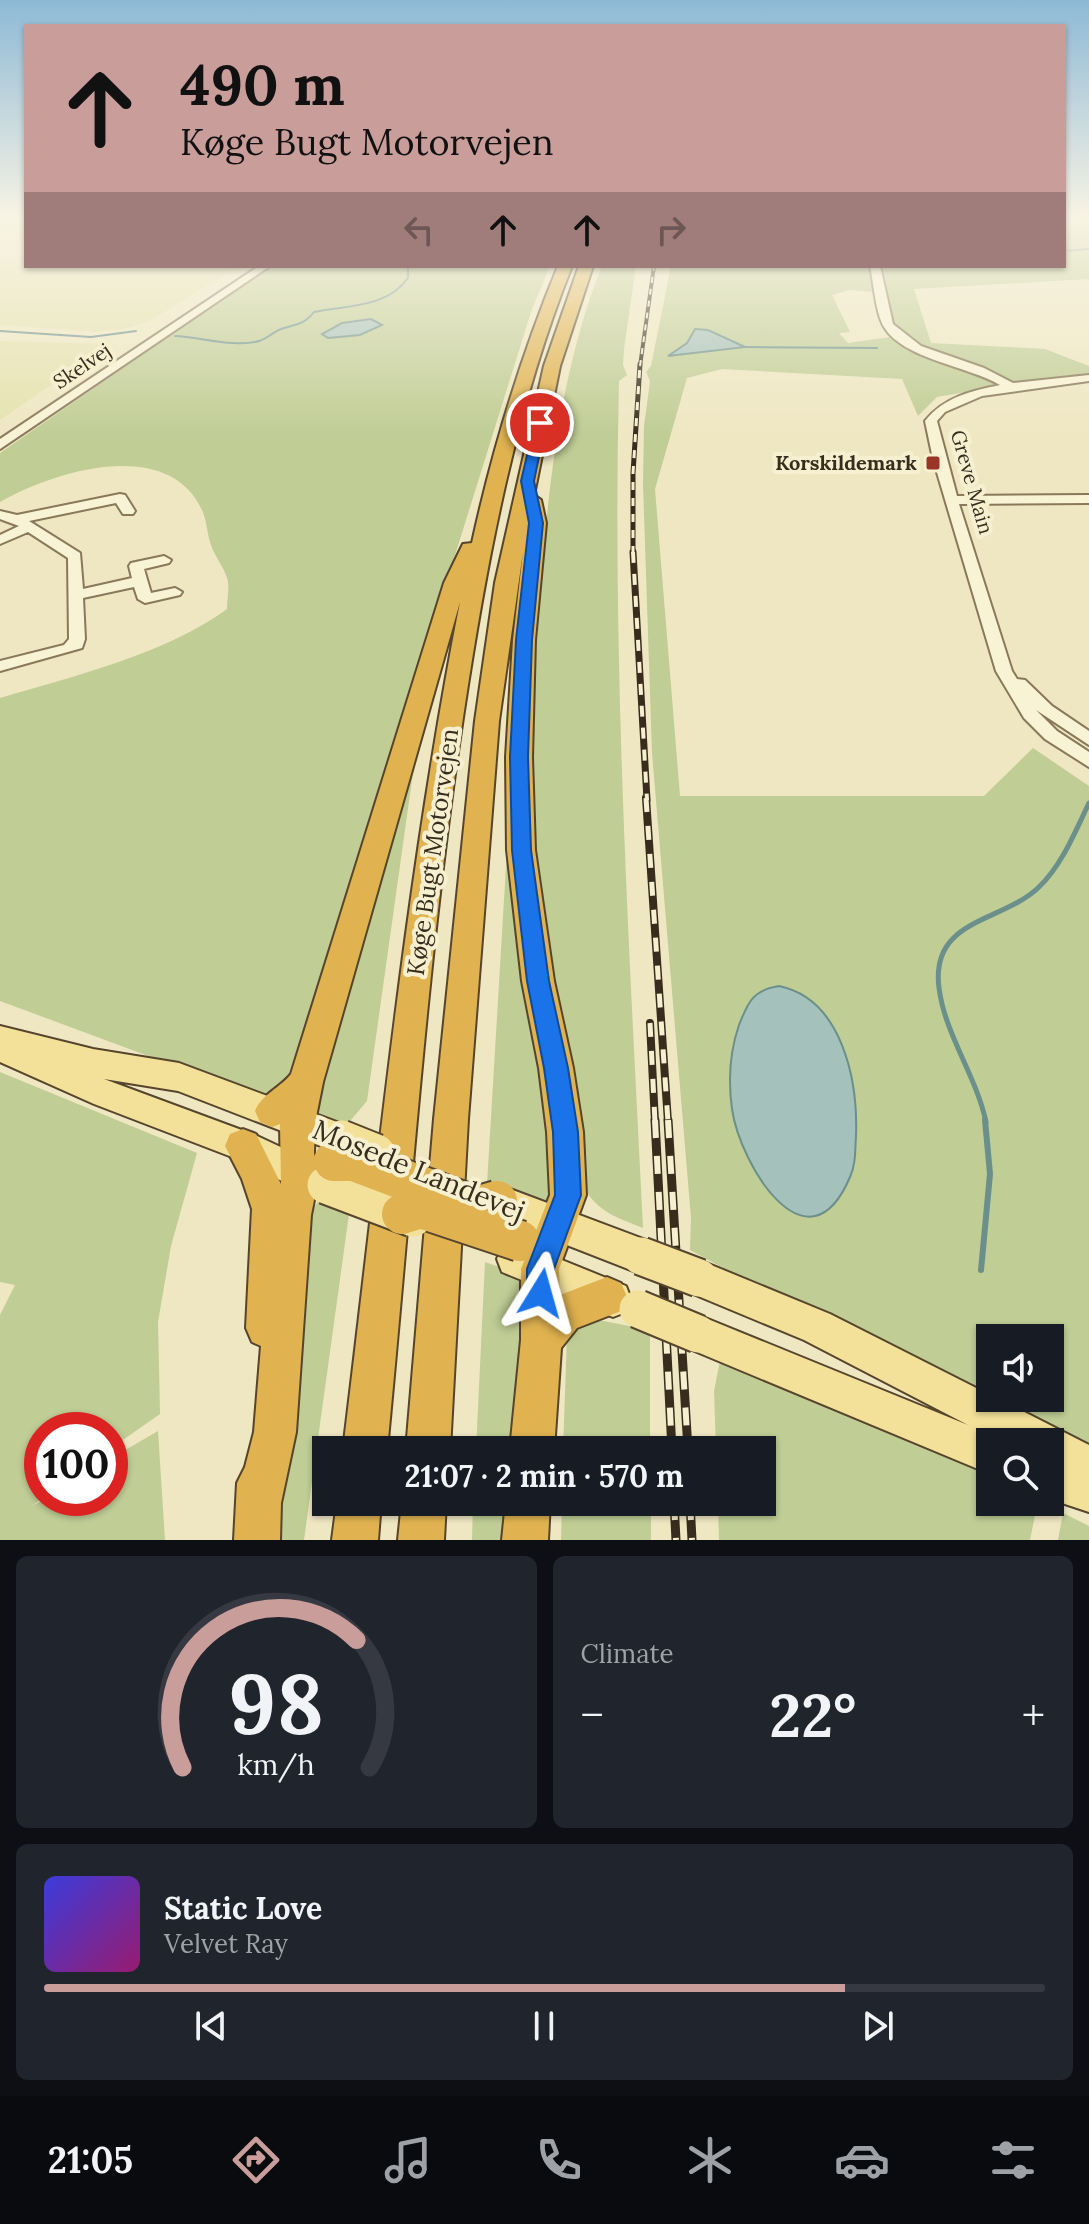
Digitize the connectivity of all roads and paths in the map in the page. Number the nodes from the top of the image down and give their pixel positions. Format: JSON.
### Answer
{"nodes":[{"id":1,"x":227,"y":292,"type":"edge"},
{"id":2,"x":555,"y":292,"type":"edge"},
{"id":3,"x":577,"y":292,"type":"edge"},
{"id":4,"x":881,"y":292,"type":"edge"},
{"id":5,"x":1089,"y":378,"type":"edge"},
{"id":6,"x":1014,"y":389,"type":"junction"},
{"id":7,"x":0,"y":445,"type":"edge"},
{"id":8,"x":528,"y":481,"type":"junction"},
{"id":9,"x":493,"y":497,"type":"junction"},
{"id":10,"x":1089,"y":499,"type":"edge"},
{"id":11,"x":953,"y":500,"type":"junction"},
{"id":12,"x":128,"y":511,"type":"dead end"},
{"id":13,"x":0,"y":515,"type":"edge"},
{"id":14,"x":22,"y":523,"type":"junction"},
{"id":15,"x":0,"y":540,"type":"edge"},
{"id":16,"x":164,"y":560,"type":"dead end"},
{"id":17,"x":140,"y":581,"type":"junction"},
{"id":18,"x":175,"y":592,"type":"dead end"},
{"id":19,"x":76,"y":595,"type":"junction"},
{"id":20,"x":0,"y":664,"type":"edge"},
{"id":21,"x":1004,"y":671,"type":"junction"},
{"id":22,"x":1089,"y":739,"type":"edge"},
{"id":23,"x":1089,"y":761,"type":"edge"},
{"id":24,"x":0,"y":1039,"type":"edge"},
{"id":25,"x":0,"y":1047,"type":"edge"},
{"id":26,"x":285,"y":1117,"type":"junction"},
{"id":27,"x":243,"y":1146,"type":"junction"},
{"id":28,"x":325,"y":1165,"type":"junction"},
{"id":29,"x":402,"y":1214,"type":"joint"},
{"id":30,"x":526,"y":1235,"type":"junction"},
{"id":31,"x":622,"y":1303,"type":"junction"},
{"id":32,"x":541,"y":1340,"type":"junction"},
{"id":33,"x":1015,"y":1428,"type":"edge"},
{"id":34,"x":366,"y":1436,"type":"edge"},
{"id":35,"x":429,"y":1436,"type":"edge"},
{"id":36,"x":533,"y":1436,"type":"edge"},
{"id":37,"x":976,"y":1448,"type":"edge"},
{"id":38,"x":1064,"y":1454,"type":"edge"},
{"id":39,"x":1089,"y":1467,"type":"edge"},
{"id":40,"x":1064,"y":1484,"type":"edge"},
{"id":41,"x":1089,"y":1492,"type":"edge"},
{"id":42,"x":358,"y":1516,"type":"edge"},
{"id":43,"x":423,"y":1516,"type":"edge"},
{"id":44,"x":527,"y":1516,"type":"edge"},
{"id":45,"x":258,"y":1520,"type":"edge"},
{"id":46,"x":355,"y":1540,"type":"edge"},
{"id":47,"x":421,"y":1540,"type":"edge"},
{"id":48,"x":525,"y":1540,"type":"edge"}],
"edges":[{"from":1,"to":7,"type":"street","name":"Skelvej"},
{"from":2,"to":9,"type":"highway","name":"Køge Bugt Motorvejen"},
{"from":3,"to":8,"type":"highway","name":"Køge Bugt Motorvejen"},
{"from":4,"to":6,"type":"street"},
{"from":5,"to":6,"type":"street","name":"Greve Main"},
{"from":6,"to":11,"type":"street","name":"Greve Main"},
{"from":8,"to":30,"type":"highway"},
{"from":8,"to":35,"type":"highway","name":"Køge Bugt Motorvejen"},
{"from":9,"to":26,"type":"highway"},
{"from":9,"to":34,"type":"highway","name":"Køge Bugt Motorvejen"},
{"from":10,"to":11,"type":"street"},
{"from":11,"to":21,"type":"street","name":"Greve Main"},
{"from":12,"to":14,"type":"street"},
{"from":13,"to":14,"type":"street"},
{"from":14,"to":15,"type":"street"},
{"from":14,"to":19,"type":"street"},
{"from":16,"to":17,"type":"street"},
{"from":17,"to":18,"type":"street"},
{"from":17,"to":19,"type":"street"},
{"from":19,"to":20,"type":"street"},
{"from":21,"to":22,"type":"street"},
{"from":21,"to":23,"type":"street","name":"Greve Main"},
{"from":24,"to":26,"type":"main road","name":"Mosede Landevej"},
{"from":25,"to":27,"type":"main road","name":"Mosede Landevej"},
{"from":26,"to":28,"type":"main road","name":"Mosede Landevej"},
{"from":26,"to":28,"type":"highway"},
{"from":27,"to":28,"type":"main road","name":"Mosede Landevej"},
{"from":27,"to":45,"type":"highway"},
{"from":28,"to":29,"type":"main road","name":"Mosede Landevej","bridge":true},
{"from":28,"to":30,"type":"highway","bridge":true},
{"from":28,"to":45,"type":"highway"},
{"from":29,"to":30,"type":"highway","bridge":true},
{"from":30,"to":31,"type":"main road"},
{"from":30,"to":32,"type":"highway"},
{"from":30,"to":33,"type":"main road","bridge":true},
{"from":31,"to":32,"type":"highway"},
{"from":31,"to":37,"type":"main road","bridge":true},
{"from":32,"to":36,"type":"highway"},
{"from":38,"to":39,"type":"main road"},
{"from":40,"to":41,"type":"main road"},
{"from":42,"to":46,"type":"highway"},
{"from":43,"to":47,"type":"highway"},
{"from":44,"to":48,"type":"highway"}]}
